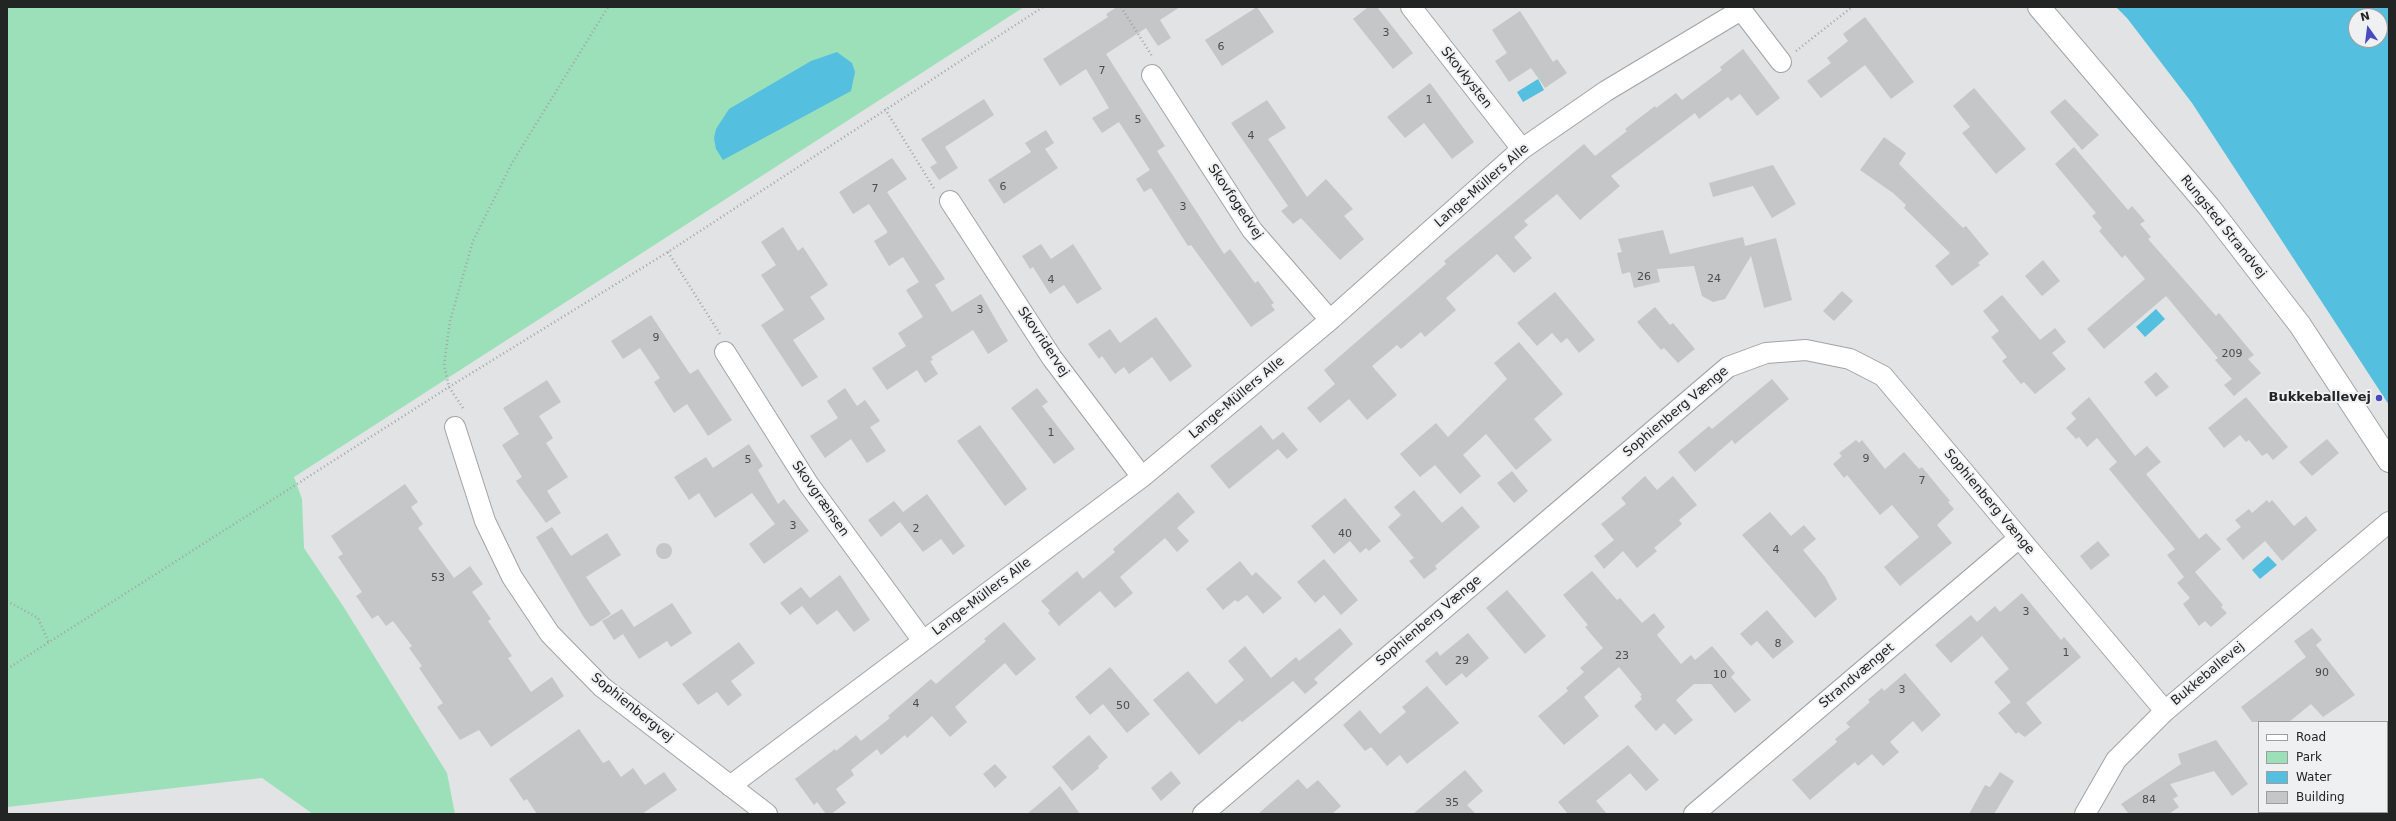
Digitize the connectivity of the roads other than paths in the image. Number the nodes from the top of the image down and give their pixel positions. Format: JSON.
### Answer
{"nodes":[{"id":1,"x":1411,"y":7,"type":"edge"},
{"id":2,"x":2039,"y":7,"type":"edge"},
{"id":3,"x":1740,"y":8,"type":"edge"},
{"id":4,"x":1781,"y":62,"type":"road end"},
{"id":5,"x":1152,"y":75,"type":"road end"},
{"id":6,"x":1522,"y":150,"type":"junction"},
{"id":7,"x":950,"y":201,"type":"road end"},
{"id":8,"x":1330,"y":320,"type":"junction"},
{"id":9,"x":725,"y":352,"type":"road end"},
{"id":10,"x":455,"y":427,"type":"dead end"},
{"id":11,"x":2389,"y":461,"type":"edge"},
{"id":12,"x":1142,"y":477,"type":"junction"},
{"id":13,"x":2389,"y":522,"type":"edge"},
{"id":14,"x":2019,"y":538,"type":"junction"},
{"id":15,"x":923,"y":641,"type":"junction"},
{"id":16,"x":2165,"y":711,"type":"junction"},
{"id":17,"x":730,"y":786,"type":"junction"},
{"id":18,"x":768,"y":814,"type":"edge"},
{"id":19,"x":1203,"y":814,"type":"edge"},
{"id":20,"x":1694,"y":814,"type":"edge"},
{"id":21,"x":2085,"y":814,"type":"edge"}],
"edges":[{"from":1,"to":6,"type":"street","name":"Skovkysten"},
{"from":2,"to":11,"type":"main road","name":"Rungsted Strandvej"},
{"from":3,"to":4,"type":"street","name":"Lange-Müllers Alle"},
{"from":3,"to":6,"type":"street","name":"Lange-Müllers Alle"},
{"from":5,"to":8,"type":"street","name":"Skovfogedvej"},
{"from":6,"to":8,"type":"street","name":"Lange-Müllers Alle"},
{"from":7,"to":12,"type":"street","name":"Skovridervej"},
{"from":8,"to":12,"type":"street","name":"Lange-Müllers Alle"},
{"from":9,"to":15,"type":"street","name":"Skovgrænsen"},
{"from":10,"to":17,"type":"street","name":"Sophienbergvej"},
{"from":12,"to":15,"type":"street","name":"Lange-Müllers Alle"},
{"from":13,"to":16,"type":"street","name":"Bukkeballevej"},
{"from":14,"to":16,"type":"street","name":"Sophienberg Vænge"},
{"from":14,"to":19,"type":"street","name":"Sophienberg Vænge"},
{"from":14,"to":20,"type":"street","name":"Strandvænget"},
{"from":15,"to":17,"type":"street","name":"Lange-Müllers Alle"},
{"from":16,"to":21,"type":"street","name":"Bukkeballevej"},
{"from":17,"to":18,"type":"street","name":"Sophienbergvej"}]}
